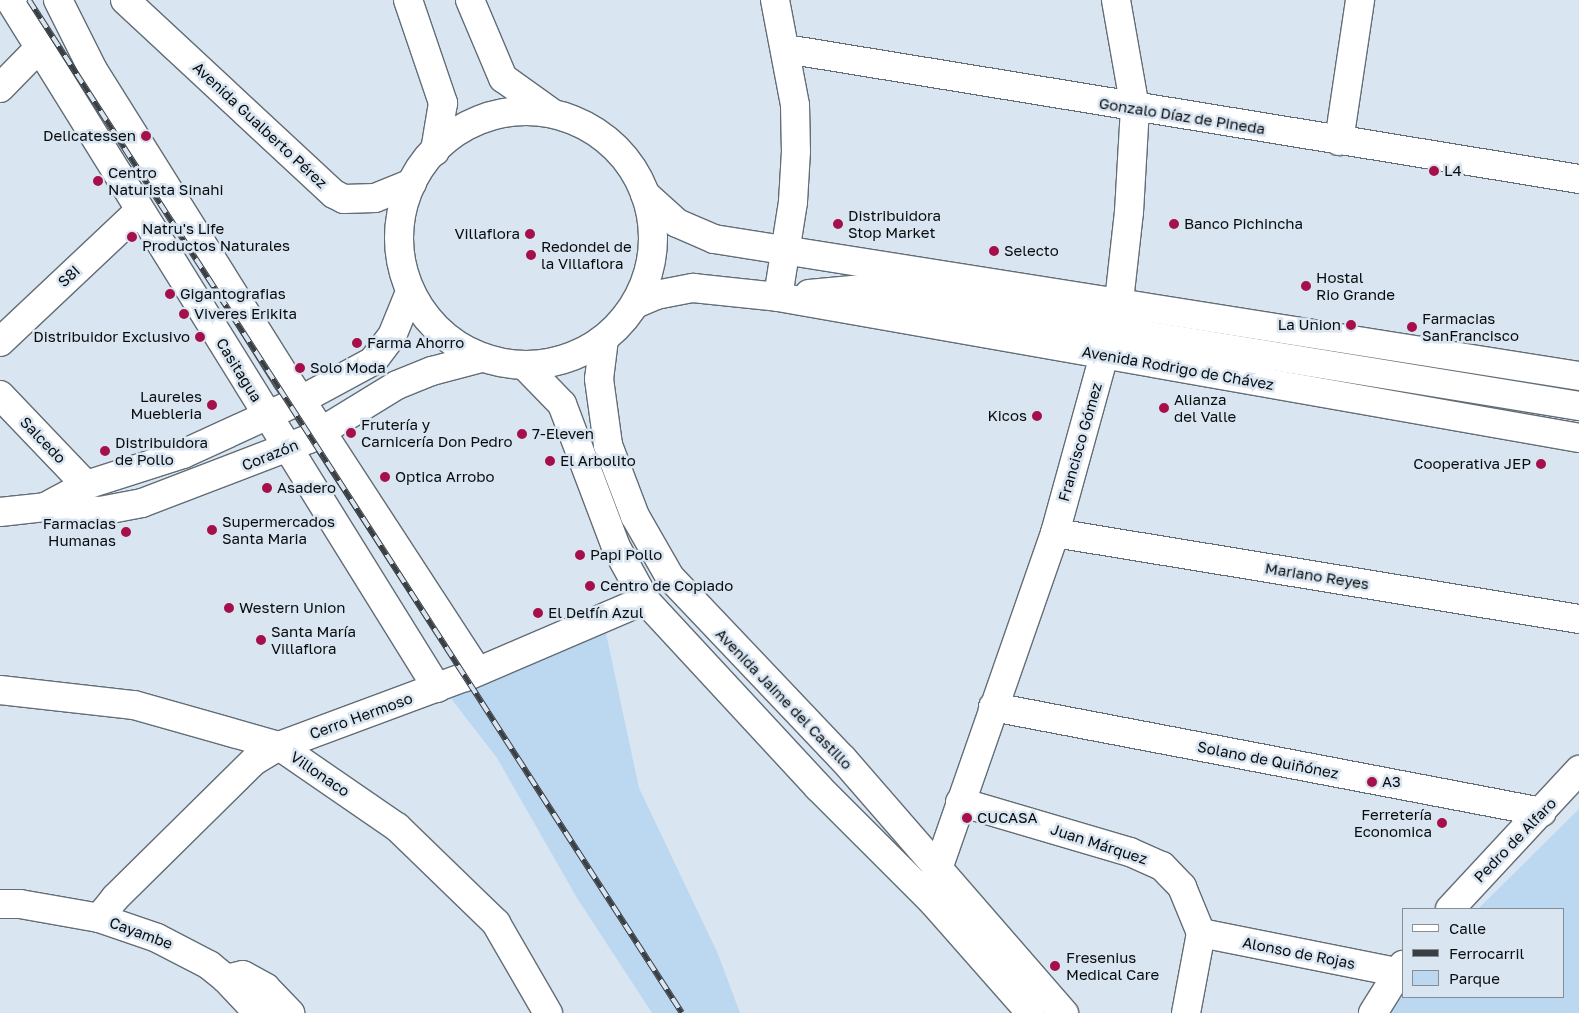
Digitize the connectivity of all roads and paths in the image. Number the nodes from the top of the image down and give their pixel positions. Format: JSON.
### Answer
{"nodes":[{"id":1,"x":10,"y":0,"type":"edge"},
{"id":2,"x":58,"y":0,"type":"edge"},
{"id":3,"x":125,"y":0,"type":"edge"},
{"id":4,"x":408,"y":0,"type":"edge"},
{"id":5,"x":470,"y":0,"type":"edge"},
{"id":6,"x":775,"y":0,"type":"edge"},
{"id":7,"x":1116,"y":0,"type":"edge"},
{"id":8,"x":1360,"y":0,"type":"edge"},
{"id":9,"x":39,"y":48,"type":"junction"},
{"id":10,"x":786,"y":49,"type":"junction"},
{"id":11,"x":0,"y":88,"type":"edge"},
{"id":12,"x":1135,"y":108,"type":"junction"},
{"id":13,"x":553,"y":114,"type":"junction"},
{"id":14,"x":1339,"y":141,"type":"junction"},
{"id":15,"x":435,"y":151,"type":"junction"},
{"id":16,"x":1579,"y":179,"type":"edge"},
{"id":17,"x":412,"y":183,"type":"junction"},
{"id":18,"x":646,"y":194,"type":"junction"},
{"id":19,"x":139,"y":211,"type":"junction"},
{"id":20,"x":786,"y":250,"type":"junction"},
{"id":21,"x":863,"y":289,"type":"junction"},
{"id":22,"x":410,"y":292,"type":"junction"},
{"id":23,"x":778,"y":297,"type":"junction"},
{"id":24,"x":1118,"y":301,"type":"junction"},
{"id":25,"x":635,"y":304,"type":"junction"},
{"id":26,"x":1112,"y":330,"type":"junction"},
{"id":27,"x":604,"y":339,"type":"junction"},
{"id":28,"x":0,"y":342,"type":"edge"},
{"id":29,"x":1104,"y":356,"type":"junction"},
{"id":30,"x":482,"y":358,"type":"junction"},
{"id":31,"x":525,"y":366,"type":"junction"},
{"id":32,"x":1579,"y":376,"type":"edge"},
{"id":33,"x":0,"y":395,"type":"edge"},
{"id":34,"x":301,"y":400,"type":"junction"},
{"id":35,"x":1579,"y":406,"type":"edge"},
{"id":36,"x":268,"y":416,"type":"junction"},
{"id":37,"x":320,"y":431,"type":"junction"},
{"id":38,"x":1579,"y":438,"type":"edge"},
{"id":39,"x":288,"y":448,"type":"junction"},
{"id":40,"x":86,"y":486,"type":"junction"},
{"id":41,"x":45,"y":507,"type":"junction"},
{"id":42,"x":0,"y":512,"type":"edge"},
{"id":43,"x":1055,"y":533,"type":"junction"},
{"id":44,"x":645,"y":600,"type":"junction"},
{"id":45,"x":1579,"y":619,"type":"edge"},
{"id":46,"x":477,"y":672,"type":"junction"},
{"id":47,"x":437,"y":688,"type":"junction"},
{"id":48,"x":0,"y":690,"type":"edge"},
{"id":49,"x":993,"y":707,"type":"junction"},
{"id":50,"x":279,"y":746,"type":"junction"},
{"id":51,"x":1579,"y":770,"type":"edge"},
{"id":52,"x":960,"y":802,"type":"junction"},
{"id":53,"x":1542,"y":812,"type":"junction"},
{"id":54,"x":938,"y":868,"type":"junction"},
{"id":55,"x":928,"y":898,"type":"junction"},
{"id":56,"x":0,"y":904,"type":"edge"},
{"id":57,"x":1451,"y":908,"type":"edge"},
{"id":58,"x":99,"y":918,"type":"junction"},
{"id":59,"x":1201,"y":933,"type":"junction"},
{"id":60,"x":1400,"y":968,"type":"edge"},
{"id":61,"x":226,"y":979,"type":"junction"},
{"id":62,"x":258,"y":1013,"type":"edge"},
{"id":63,"x":290,"y":1013,"type":"edge"},
{"id":64,"x":548,"y":1013,"type":"edge"},
{"id":65,"x":1031,"y":1013,"type":"edge"},
{"id":66,"x":1064,"y":1013,"type":"edge"},
{"id":67,"x":1186,"y":1013,"type":"edge"},
{"id":68,"x":1373,"y":1013,"type":"edge"}],
"edges":[{"from":1,"to":9,"type":"street","name":"Casitagua"},
{"from":2,"to":34,"type":"street"},
{"from":3,"to":17,"type":"street","name":"Avenida Gualberto Pérez"},
{"from":4,"to":15,"type":"street"},
{"from":5,"to":13,"type":"street"},
{"from":6,"to":10,"type":"street"},
{"from":7,"to":12,"type":"street","name":"Francisco Gómez"},
{"from":8,"to":14,"type":"street"},
{"from":9,"to":11,"type":"street"},
{"from":9,"to":19,"type":"street","name":"Casitagua"},
{"from":10,"to":12,"type":"street","name":"Gonzalo Díaz de Pineda"},
{"from":10,"to":20,"type":"street"},
{"from":12,"to":14,"type":"street","name":"Gonzalo Díaz de Pineda"},
{"from":12,"to":24,"type":"street","name":"Francisco Gómez"},
{"from":13,"to":15,"type":"street"},
{"from":13,"to":18,"type":"street"},
{"from":14,"to":16,"type":"street","name":"Gonzalo Díaz de Pineda"},
{"from":15,"to":17,"type":"street"},
{"from":17,"to":22,"type":"street"},
{"from":18,"to":20,"type":"street","name":"Avenida Rodrigo de Chávez"},
{"from":18,"to":25,"type":"street"},
{"from":19,"to":28,"type":"street","name":"S8I"},
{"from":19,"to":36,"type":"street","name":"Casitagua"},
{"from":20,"to":21,"type":"street","name":"Avenida Rodrigo de Chávez"},
{"from":20,"to":23,"type":"street"},
{"from":20,"to":24,"type":"street","name":"Avenida Rodrigo de Chávez"},
{"from":21,"to":23,"type":"street","name":"Avenida Rodrigo de Chávez"},
{"from":21,"to":26,"type":"street","name":"Avenida Rodrigo de Chávez"},
{"from":22,"to":30,"type":"street"},
{"from":22,"to":34,"type":"street","name":"Corazón"},
{"from":23,"to":25,"type":"street","name":"Avenida Rodrigo de Chávez"},
{"from":23,"to":29,"type":"street","name":"Avenida Rodrigo de Chávez"},
{"from":24,"to":26,"type":"street","name":"Francisco Gómez"},
{"from":24,"to":32,"type":"street","name":"Avenida Rodrigo de Chávez"},
{"from":25,"to":27,"type":"street"},
{"from":26,"to":29,"type":"street","name":"Francisco Gómez"},
{"from":26,"to":35,"type":"street","name":"Avenida Rodrigo de Chávez"},
{"from":27,"to":31,"type":"street"},
{"from":27,"to":54,"type":"street","name":"Avenida Jaime del Castillo"},
{"from":29,"to":38,"type":"street","name":"Avenida Rodrigo de Chávez"},
{"from":29,"to":43,"type":"street","name":"Francisco Gómez"},
{"from":30,"to":31,"type":"street"},
{"from":30,"to":37,"type":"street","name":"Corazón"},
{"from":31,"to":44,"type":"street"},
{"from":33,"to":40,"type":"street","name":"Salcedo"},
{"from":34,"to":36,"type":"street","name":"Corazón"},
{"from":34,"to":37,"type":"street"},
{"from":36,"to":39,"type":"street","name":"Casitagua"},
{"from":36,"to":40,"type":"street","name":"Corazón"},
{"from":37,"to":39,"type":"street","name":"Corazón"},
{"from":37,"to":46,"type":"street"},
{"from":39,"to":41,"type":"street","name":"Corazón"},
{"from":39,"to":47,"type":"street","name":"Casitagua"},
{"from":40,"to":41,"type":"street","name":"Corazón"},
{"from":41,"to":42,"type":"street","name":"Corazón"},
{"from":43,"to":45,"type":"street","name":"Mariano Reyes"},
{"from":43,"to":49,"type":"street","name":"Francisco Gómez"},
{"from":44,"to":46,"type":"street","name":"Cerro Hermoso"},
{"from":44,"to":55,"type":"street"},
{"from":46,"to":47,"type":"street","name":"Cerro Hermoso"},
{"from":47,"to":50,"type":"street","name":"Cerro Hermoso"},
{"from":48,"to":50,"type":"street","name":"Villonaco"},
{"from":49,"to":52,"type":"street","name":"Francisco Gómez"},
{"from":49,"to":53,"type":"street","name":"Solano de Quiñónez"},
{"from":50,"to":58,"type":"street","name":"Cerro Hermoso"},
{"from":50,"to":64,"type":"street","name":"Villonaco"},
{"from":51,"to":53,"type":"street","name":"Pedro de Alfaro"},
{"from":52,"to":54,"type":"street","name":"Francisco Gómez"},
{"from":52,"to":59,"type":"street","name":"Juan Márquez"},
{"from":53,"to":57,"type":"street","name":"Pedro de Alfaro"},
{"from":54,"to":55,"type":"street","name":"Francisco Gómez"},
{"from":54,"to":66,"type":"street","name":"Avenida Jaime del Castillo"},
{"from":55,"to":65,"type":"street"},
{"from":56,"to":58,"type":"street","name":"Cayambe"},
{"from":58,"to":61,"type":"street","name":"Cayambe"},
{"from":59,"to":60,"type":"street","name":"Alonso de Rojas"},
{"from":59,"to":67,"type":"street"},
{"from":60,"to":68,"type":"street"},
{"from":61,"to":62,"type":"street","name":"Cayambe"},
{"from":61,"to":63,"type":"street"}]}
